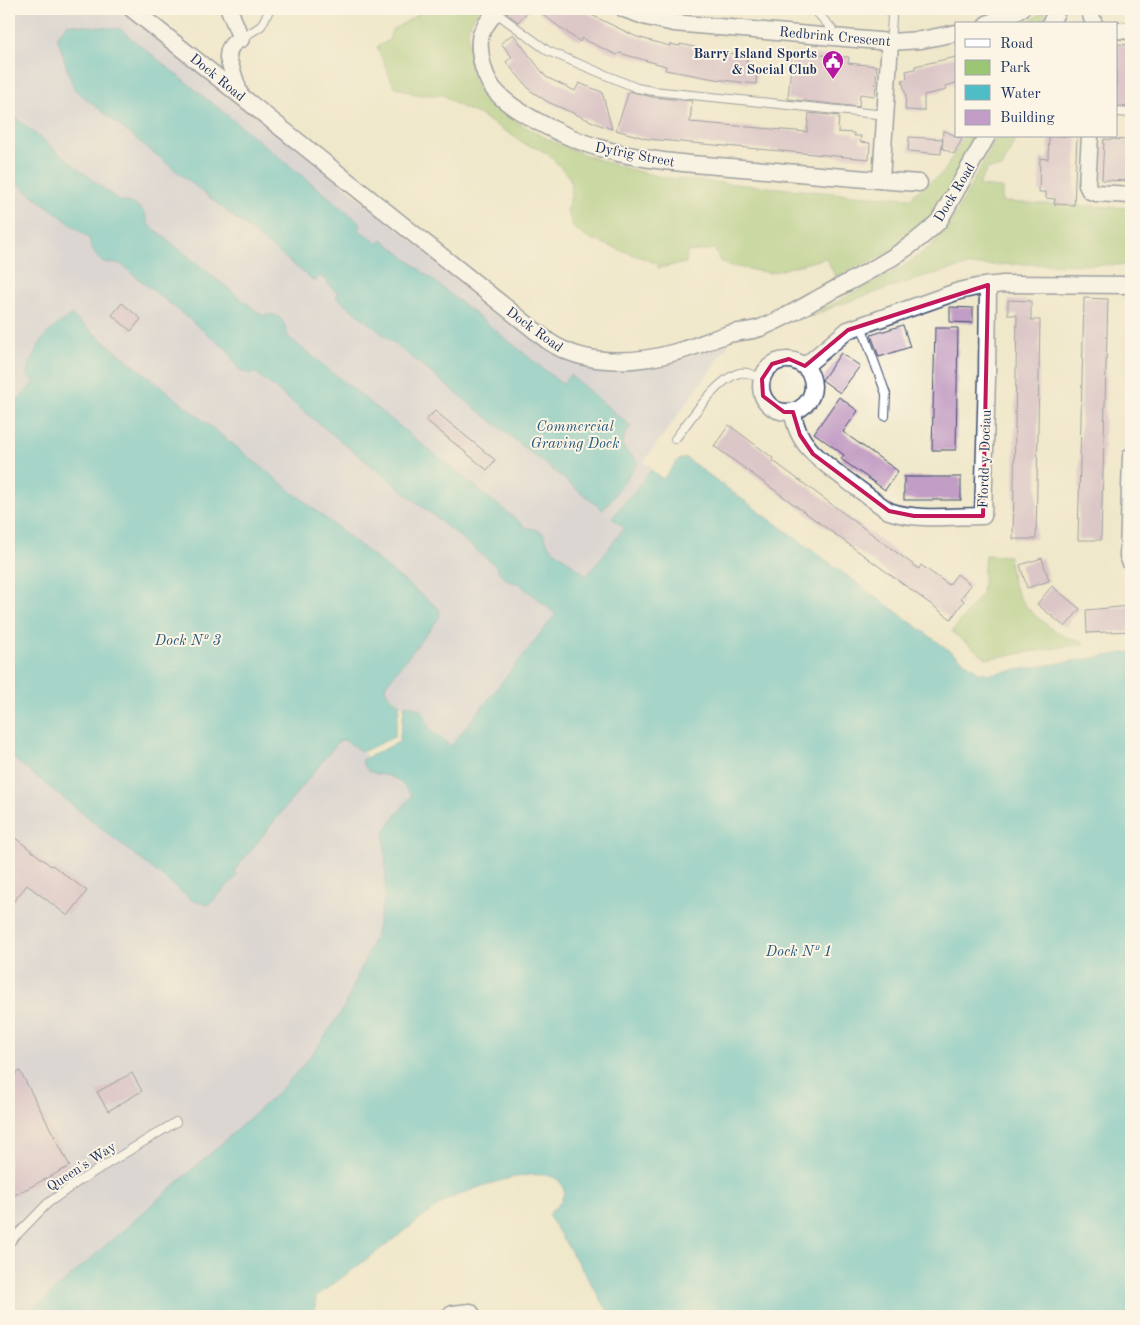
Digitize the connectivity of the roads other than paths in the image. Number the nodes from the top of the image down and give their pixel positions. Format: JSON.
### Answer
{"nodes":[{"id":1,"x":132,"y":9,"type":"edge"},
{"id":2,"x":229,"y":9,"type":"edge"},
{"id":3,"x":270,"y":9,"type":"edge"},
{"id":4,"x":624,"y":9,"type":"edge"},
{"id":5,"x":814,"y":9,"type":"edge"},
{"id":6,"x":890,"y":9,"type":"edge"},
{"id":7,"x":1021,"y":9,"type":"edge"},
{"id":8,"x":1058,"y":9,"type":"edge"},
{"id":9,"x":1089,"y":9,"type":"edge"},
{"id":10,"x":496,"y":11,"type":"edge"},
{"id":11,"x":992,"y":22,"type":"edge"},
{"id":12,"x":1051,"y":22,"type":"edge"},
{"id":13,"x":1093,"y":22,"type":"edge"},
{"id":14,"x":1118,"y":30,"type":"edge"},
{"id":15,"x":1131,"y":31,"type":"edge"},
{"id":16,"x":955,"y":33,"type":"edge"},
{"id":17,"x":831,"y":36,"type":"junction"},
{"id":18,"x":241,"y":39,"type":"junction"},
{"id":19,"x":890,"y":42,"type":"junction"},
{"id":20,"x":240,"y":95,"type":"junction"},
{"id":21,"x":1118,"y":112,"type":"edge"},
{"id":22,"x":1131,"y":113,"type":"edge"},
{"id":23,"x":886,"y":114,"type":"junction"},
{"id":24,"x":986,"y":138,"type":"edge"},
{"id":25,"x":1090,"y":138,"type":"edge"},
{"id":26,"x":881,"y":180,"type":"junction"},
{"id":27,"x":919,"y":183,"type":"dead end"},
{"id":28,"x":1131,"y":195,"type":"edge"},
{"id":29,"x":988,"y":285,"type":"junction"},
{"id":30,"x":1131,"y":285,"type":"edge"},
{"id":31,"x":861,"y":325,"type":"junction"},
{"id":32,"x":805,"y":366,"type":"junction"},
{"id":33,"x":762,"y":379,"type":"junction"},
{"id":34,"x":793,"y":412,"type":"junction"},
{"id":35,"x":886,"y":416,"type":"dead end"},
{"id":36,"x":675,"y":439,"type":"dead end"},
{"id":37,"x":1131,"y":456,"type":"edge"},
{"id":38,"x":1131,"y":563,"type":"edge"},
{"id":39,"x":176,"y":1122,"type":"dead end"},
{"id":40,"x":9,"y":1243,"type":"edge"},
{"id":41,"x":450,"y":1316,"type":"edge"},
{"id":42,"x":473,"y":1316,"type":"edge"}],
"edges":[{"from":1,"to":20,"type":"street","name":"Dock Road"},
{"from":2,"to":18,"type":"street"},
{"from":3,"to":18,"type":"lane"},
{"from":4,"to":17,"type":"street","name":"Redbrink Crescent"},
{"from":5,"to":17,"type":"lane"},
{"from":6,"to":19,"type":"lane"},
{"from":7,"to":11,"type":"street"},
{"from":8,"to":12,"type":"street"},
{"from":9,"to":13,"type":"street"},
{"from":10,"to":23,"type":"lane"},
{"from":10,"to":26,"type":"street","name":"Dyfrig Street"},
{"from":14,"to":15,"type":"street"},
{"from":16,"to":19,"type":"street","name":"Redbrink Crescent"},
{"from":17,"to":19,"type":"street","name":"Redbrink Crescent"},
{"from":18,"to":20,"type":"street"},
{"from":19,"to":23,"type":"street"},
{"from":20,"to":24,"type":"street","name":"Dock Road"},
{"from":21,"to":22,"type":"lane"},
{"from":23,"to":26,"type":"street"},
{"from":25,"to":28,"type":"street"},
{"from":26,"to":27,"type":"street","name":"Dyfrig Street"},
{"from":29,"to":30,"type":"street"},
{"from":29,"to":31,"type":"street"},
{"from":29,"to":34,"type":"street","name":"Ffordd y Dociau"},
{"from":31,"to":32,"type":"street"},
{"from":31,"to":35,"type":"lane"},
{"from":32,"to":33,"type":"street"},
{"from":32,"to":34,"type":"street"},
{"from":33,"to":34,"type":"street"},
{"from":33,"to":36,"type":"lane"},
{"from":37,"to":38,"type":"street"},
{"from":39,"to":40,"type":"lane","name":"Queen's Way"},
{"from":41,"to":42,"type":"street"}]}
